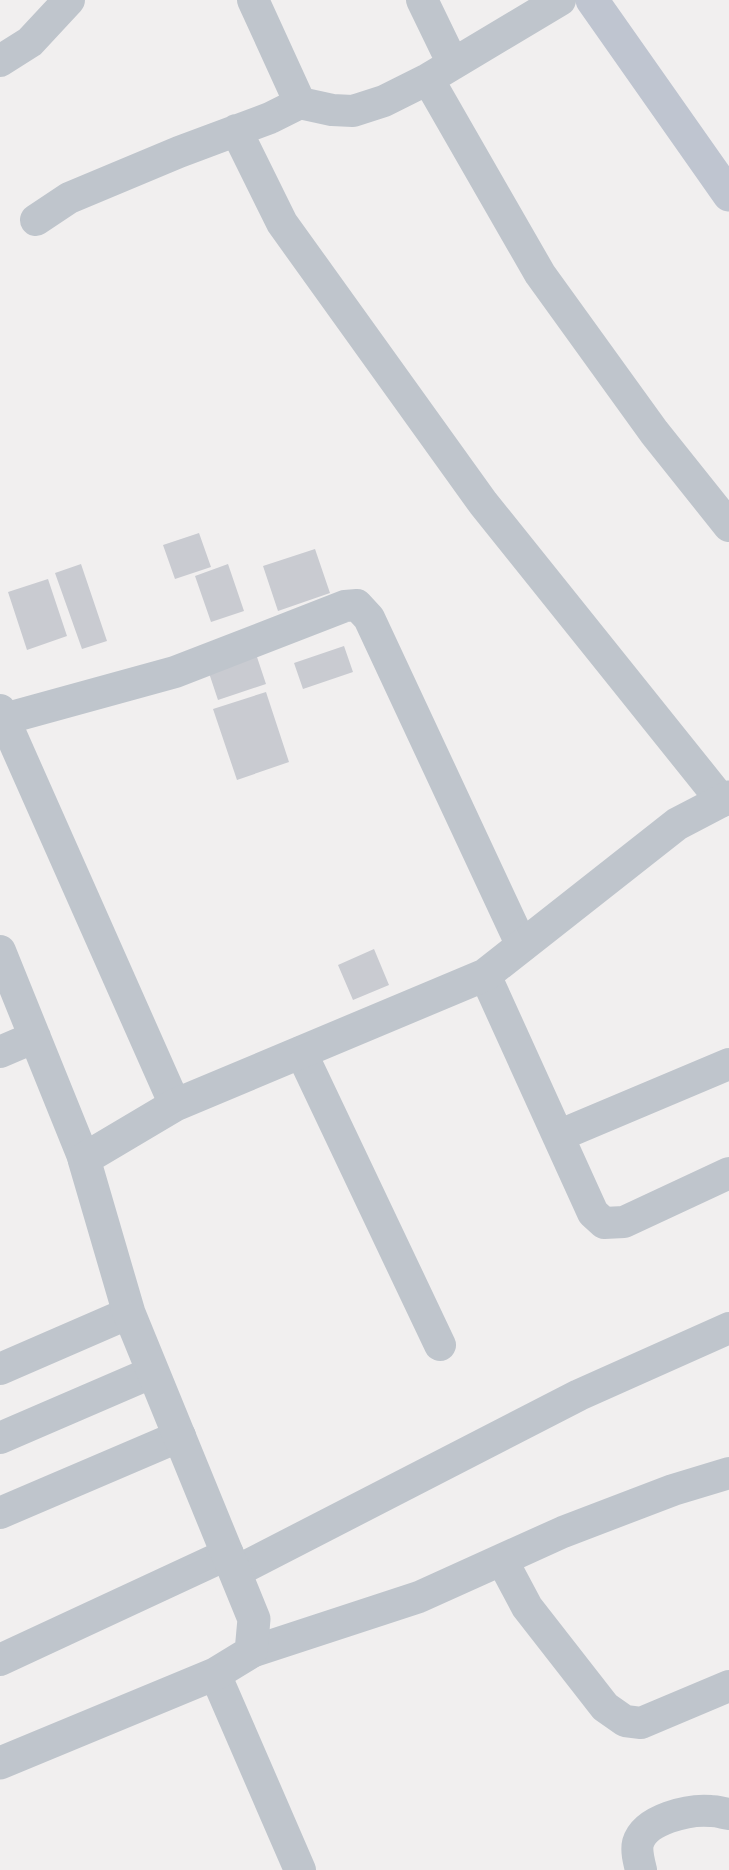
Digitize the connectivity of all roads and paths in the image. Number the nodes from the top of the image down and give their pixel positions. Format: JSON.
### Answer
{"nodes":[{"id":1,"x":69,"y":0,"type":"edge"},
{"id":2,"x":254,"y":0,"type":"edge"},
{"id":3,"x":422,"y":0,"type":"edge"},
{"id":4,"x":560,"y":0,"type":"edge"},
{"id":5,"x":592,"y":0,"type":"edge"},
{"id":6,"x":0,"y":61,"type":"edge"},
{"id":7,"x":440,"y":72,"type":"junction"},
{"id":8,"x":300,"y":103,"type":"junction"},
{"id":9,"x":236,"y":130,"type":"junction"},
{"id":10,"x":729,"y":195,"type":"edge"},
{"id":11,"x":36,"y":220,"type":"dead end"},
{"id":12,"x":729,"y":526,"type":"edge"},
{"id":13,"x":2,"y":715,"type":"edge"},
{"id":14,"x":725,"y":799,"type":"edge"},
{"id":15,"x":522,"y":946,"type":"junction"},
{"id":16,"x":0,"y":951,"type":"edge"},
{"id":17,"x":485,"y":975,"type":"junction"},
{"id":18,"x":35,"y":1037,"type":"junction"},
{"id":19,"x":0,"y":1052,"type":"edge"},
{"id":20,"x":301,"y":1052,"type":"junction"},
{"id":21,"x":729,"y":1064,"type":"edge"},
{"id":22,"x":175,"y":1105,"type":"junction"},
{"id":23,"x":558,"y":1136,"type":"junction"},
{"id":24,"x":84,"y":1159,"type":"junction"},
{"id":25,"x":729,"y":1173,"type":"edge"},
{"id":26,"x":129,"y":1313,"type":"junction"},
{"id":27,"x":729,"y":1328,"type":"edge"},
{"id":28,"x":440,"y":1345,"type":"dead end"},
{"id":29,"x":0,"y":1370,"type":"edge"},
{"id":30,"x":153,"y":1372,"type":"junction"},
{"id":31,"x":180,"y":1436,"type":"junction"},
{"id":32,"x":0,"y":1438,"type":"edge"},
{"id":33,"x":729,"y":1473,"type":"edge"},
{"id":34,"x":0,"y":1513,"type":"edge"},
{"id":35,"x":502,"y":1560,"type":"junction"},
{"id":36,"x":232,"y":1563,"type":"junction"},
{"id":37,"x":251,"y":1652,"type":"junction"},
{"id":38,"x":0,"y":1660,"type":"edge"},
{"id":39,"x":214,"y":1674,"type":"junction"},
{"id":40,"x":729,"y":1686,"type":"edge"},
{"id":41,"x":0,"y":1763,"type":"edge"},
{"id":42,"x":729,"y":1814,"type":"edge"},
{"id":43,"x":300,"y":1870,"type":"edge"},
{"id":44,"x":641,"y":1870,"type":"edge"}],
"edges":[{"from":1,"to":6,"type":"street"},
{"from":2,"to":8,"type":"street"},
{"from":3,"to":7,"type":"street"},
{"from":4,"to":7,"type":"street"},
{"from":5,"to":10,"type":"main road"},
{"from":7,"to":8,"type":"street"},
{"from":7,"to":12,"type":"street"},
{"from":8,"to":9,"type":"street"},
{"from":9,"to":11,"type":"street"},
{"from":9,"to":14,"type":"street"},
{"from":13,"to":15,"type":"street"},
{"from":13,"to":22,"type":"street"},
{"from":14,"to":15,"type":"street"},
{"from":15,"to":17,"type":"street"},
{"from":16,"to":18,"type":"street"},
{"from":17,"to":20,"type":"street"},
{"from":17,"to":23,"type":"street"},
{"from":18,"to":19,"type":"street"},
{"from":18,"to":24,"type":"street"},
{"from":20,"to":22,"type":"street"},
{"from":20,"to":28,"type":"street"},
{"from":21,"to":23,"type":"street"},
{"from":22,"to":24,"type":"street"},
{"from":23,"to":25,"type":"street"},
{"from":24,"to":26,"type":"street"},
{"from":26,"to":29,"type":"street"},
{"from":26,"to":30,"type":"street"},
{"from":27,"to":36,"type":"street"},
{"from":30,"to":31,"type":"street"},
{"from":30,"to":32,"type":"street"},
{"from":31,"to":34,"type":"street"},
{"from":31,"to":36,"type":"street"},
{"from":33,"to":35,"type":"street"},
{"from":35,"to":37,"type":"street"},
{"from":35,"to":40,"type":"street"},
{"from":36,"to":37,"type":"street"},
{"from":36,"to":38,"type":"street"},
{"from":37,"to":39,"type":"street"},
{"from":39,"to":41,"type":"street"},
{"from":39,"to":43,"type":"street"},
{"from":42,"to":44,"type":"street"}]}
